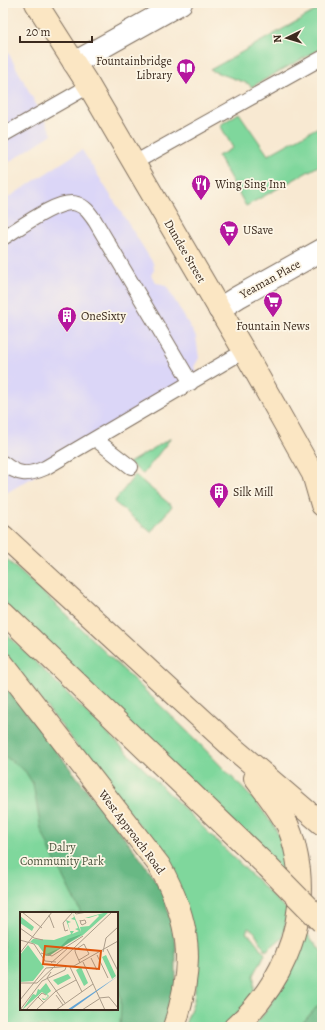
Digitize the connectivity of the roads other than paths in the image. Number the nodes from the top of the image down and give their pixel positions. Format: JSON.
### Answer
{"nodes":[{"id":1,"x":36,"y":3,"type":"edge"},
{"id":2,"x":181,"y":3,"type":"edge"},
{"id":3,"x":322,"y":58,"type":"edge"},
{"id":4,"x":74,"y":63,"type":"junction"},
{"id":5,"x":89,"y":86,"type":"junction"},
{"id":6,"x":3,"y":135,"type":"edge"},
{"id":7,"x":134,"y":163,"type":"junction"},
{"id":8,"x":3,"y":238,"type":"edge"},
{"id":9,"x":322,"y":250,"type":"edge"},
{"id":10,"x":219,"y":309,"type":"junction"},
{"id":11,"x":244,"y":352,"type":"junction"},
{"id":12,"x":191,"y":383,"type":"junction"},
{"id":13,"x":96,"y":439,"type":"junction"},
{"id":14,"x":3,"y":463,"type":"edge"},
{"id":15,"x":131,"y":467,"type":"dead end"},
{"id":16,"x":322,"y":504,"type":"edge"},
{"id":17,"x":3,"y":536,"type":"edge"},
{"id":18,"x":3,"y":612,"type":"edge"},
{"id":19,"x":3,"y":664,"type":"edge"},
{"id":20,"x":232,"y":747,"type":"junction"},
{"id":21,"x":322,"y":824,"type":"edge"},
{"id":22,"x":322,"y":922,"type":"edge"},
{"id":23,"x":174,"y":1027,"type":"edge"},
{"id":24,"x":235,"y":1027,"type":"edge"}],
"edges":[{"from":1,"to":4,"type":"street","name":"Dundee Street"},
{"from":2,"to":4,"type":"street"},
{"from":3,"to":7,"type":"lane"},
{"from":4,"to":5,"type":"street","name":"Dundee Street"},
{"from":5,"to":6,"type":"lane"},
{"from":5,"to":7,"type":"street","name":"Dundee Street"},
{"from":7,"to":10,"type":"street","name":"Dundee Street"},
{"from":8,"to":12,"type":"lane"},
{"from":9,"to":10,"type":"street","name":"Yeaman Place"},
{"from":10,"to":11,"type":"street","name":"Dundee Street"},
{"from":11,"to":12,"type":"lane"},
{"from":11,"to":16,"type":"street","name":"Dundee Street"},
{"from":12,"to":13,"type":"lane"},
{"from":13,"to":14,"type":"lane"},
{"from":13,"to":15,"type":"lane"},
{"from":17,"to":20,"type":"street"},
{"from":18,"to":22,"type":"street","bridge":true},
{"from":19,"to":23,"type":"street","name":"West Approach Road"},
{"from":20,"to":21,"type":"street"},
{"from":20,"to":24,"type":"street"}]}
